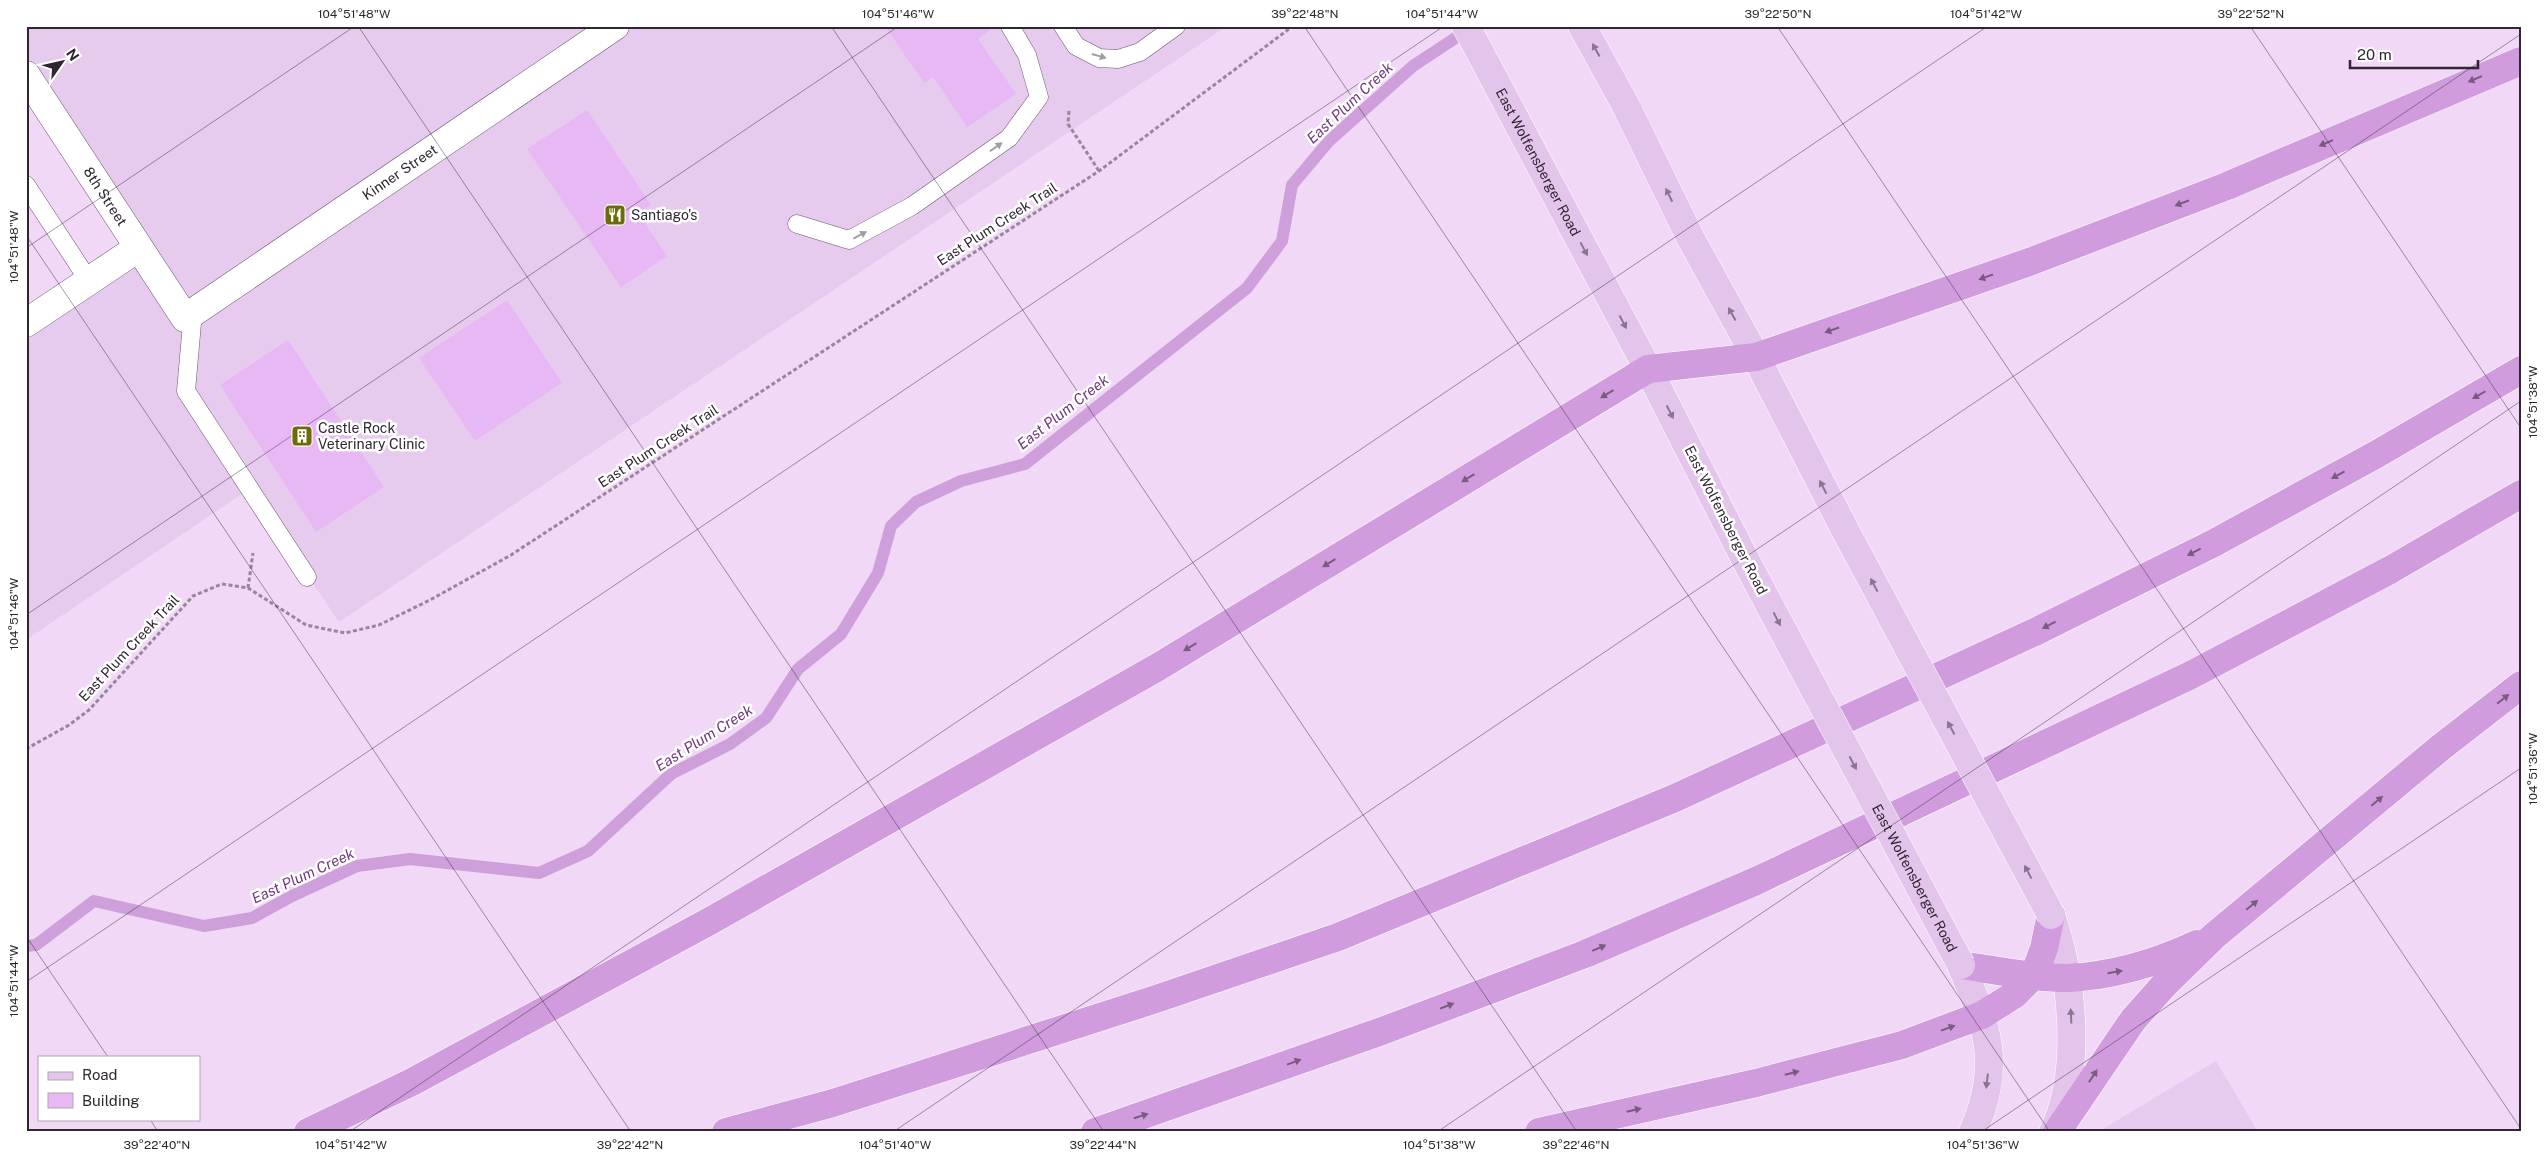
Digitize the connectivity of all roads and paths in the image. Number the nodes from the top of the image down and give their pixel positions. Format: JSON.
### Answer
{"nodes":[{"id":1,"x":615,"y":26,"type":"edge"},
{"id":2,"x":1010,"y":26,"type":"edge"},
{"id":3,"x":1063,"y":26,"type":"edge"},
{"id":4,"x":1176,"y":26,"type":"edge"},
{"id":5,"x":1293,"y":26,"type":"edge"},
{"id":6,"x":1466,"y":26,"type":"edge"},
{"id":7,"x":1582,"y":26,"type":"edge"},
{"id":8,"x":2521,"y":61,"type":"edge"},
{"id":9,"x":26,"y":75,"type":"edge"},
{"id":10,"x":26,"y":185,"type":"edge"},
{"id":11,"x":797,"y":224,"type":"dead end"},
{"id":12,"x":138,"y":248,"type":"junction"},
{"id":13,"x":89,"y":281,"type":"junction"},
{"id":14,"x":189,"y":315,"type":"junction"},
{"id":15,"x":26,"y":323,"type":"edge"},
{"id":16,"x":1756,"y":357,"type":"junction"},
{"id":17,"x":1648,"y":369,"type":"junction"},
{"id":18,"x":2521,"y":370,"type":"edge"},
{"id":19,"x":2521,"y":494,"type":"edge"},
{"id":20,"x":307,"y":577,"type":"dead end"},
{"id":21,"x":2521,"y":685,"type":"edge"},
{"id":22,"x":26,"y":749,"type":"edge"},
{"id":23,"x":2050,"y":914,"type":"junction"},
{"id":24,"x":2214,"y":936,"type":"junction"},
{"id":25,"x":1960,"y":965,"type":"junction"},
{"id":26,"x":2034,"y":975,"type":"junction"},
{"id":27,"x":2067,"y":978,"type":"junction"},
{"id":28,"x":1982,"y":1015,"type":"junction"},
{"id":29,"x":1545,"y":1130,"type":"edge"},
{"id":30,"x":308,"y":1132,"type":"edge"},
{"id":31,"x":726,"y":1132,"type":"edge"},
{"id":32,"x":1095,"y":1132,"type":"edge"},
{"id":33,"x":1618,"y":1132,"type":"edge"},
{"id":34,"x":1973,"y":1132,"type":"edge"},
{"id":35,"x":2053,"y":1132,"type":"edge"},
{"id":36,"x":2057,"y":1132,"type":"edge"}],
"edges":[{"from":1,"to":14,"type":"street","name":"Kinner Street"},
{"from":11,"to":2,"type":"lane","one_way":true},
{"from":3,"to":4,"type":"lane","one_way":true},
{"from":5,"to":22,"type":"path","name":"East Plum Creek Trail"},
{"from":6,"to":17,"type":"main road","name":"East Wolfensberger Road","one_way":true},
{"from":16,"to":7,"type":"main road","one_way":true},
{"from":8,"to":16,"type":"highway","one_way":true},
{"from":9,"to":12,"type":"street","name":"8th Street"},
{"from":10,"to":13,"type":"lane"},
{"from":12,"to":13,"type":"street"},
{"from":12,"to":14,"type":"street","name":"8th Street"},
{"from":13,"to":15,"type":"street"},
{"from":14,"to":20,"type":"lane"},
{"from":16,"to":17,"type":"highway"},
{"from":23,"to":16,"type":"main road","one_way":true,"bridge":true},
{"from":17,"to":25,"type":"main road","name":"East Wolfensberger Road","one_way":true,"bridge":true},
{"from":17,"to":30,"type":"highway","one_way":true},
{"from":18,"to":31,"type":"highway","one_way":true},
{"from":32,"to":19,"type":"highway","one_way":true},
{"from":24,"to":21,"type":"highway","one_way":true},
{"from":23,"to":26,"type":"highway"},
{"from":23,"to":27,"type":"main road"},
{"from":27,"to":24,"type":"highway","one_way":true},
{"from":36,"to":24,"type":"highway","one_way":true},
{"from":25,"to":26,"type":"highway"},
{"from":25,"to":28,"type":"main road","name":"East Wolfensberger Road"},
{"from":26,"to":27,"type":"highway"},
{"from":26,"to":28,"type":"highway"},
{"from":35,"to":27,"type":"main road","one_way":true},
{"from":29,"to":28,"type":"highway","one_way":true},
{"from":28,"to":34,"type":"main road","name":"East Wolfensberger Road","one_way":true},
{"from":29,"to":33,"type":"highway"}]}
